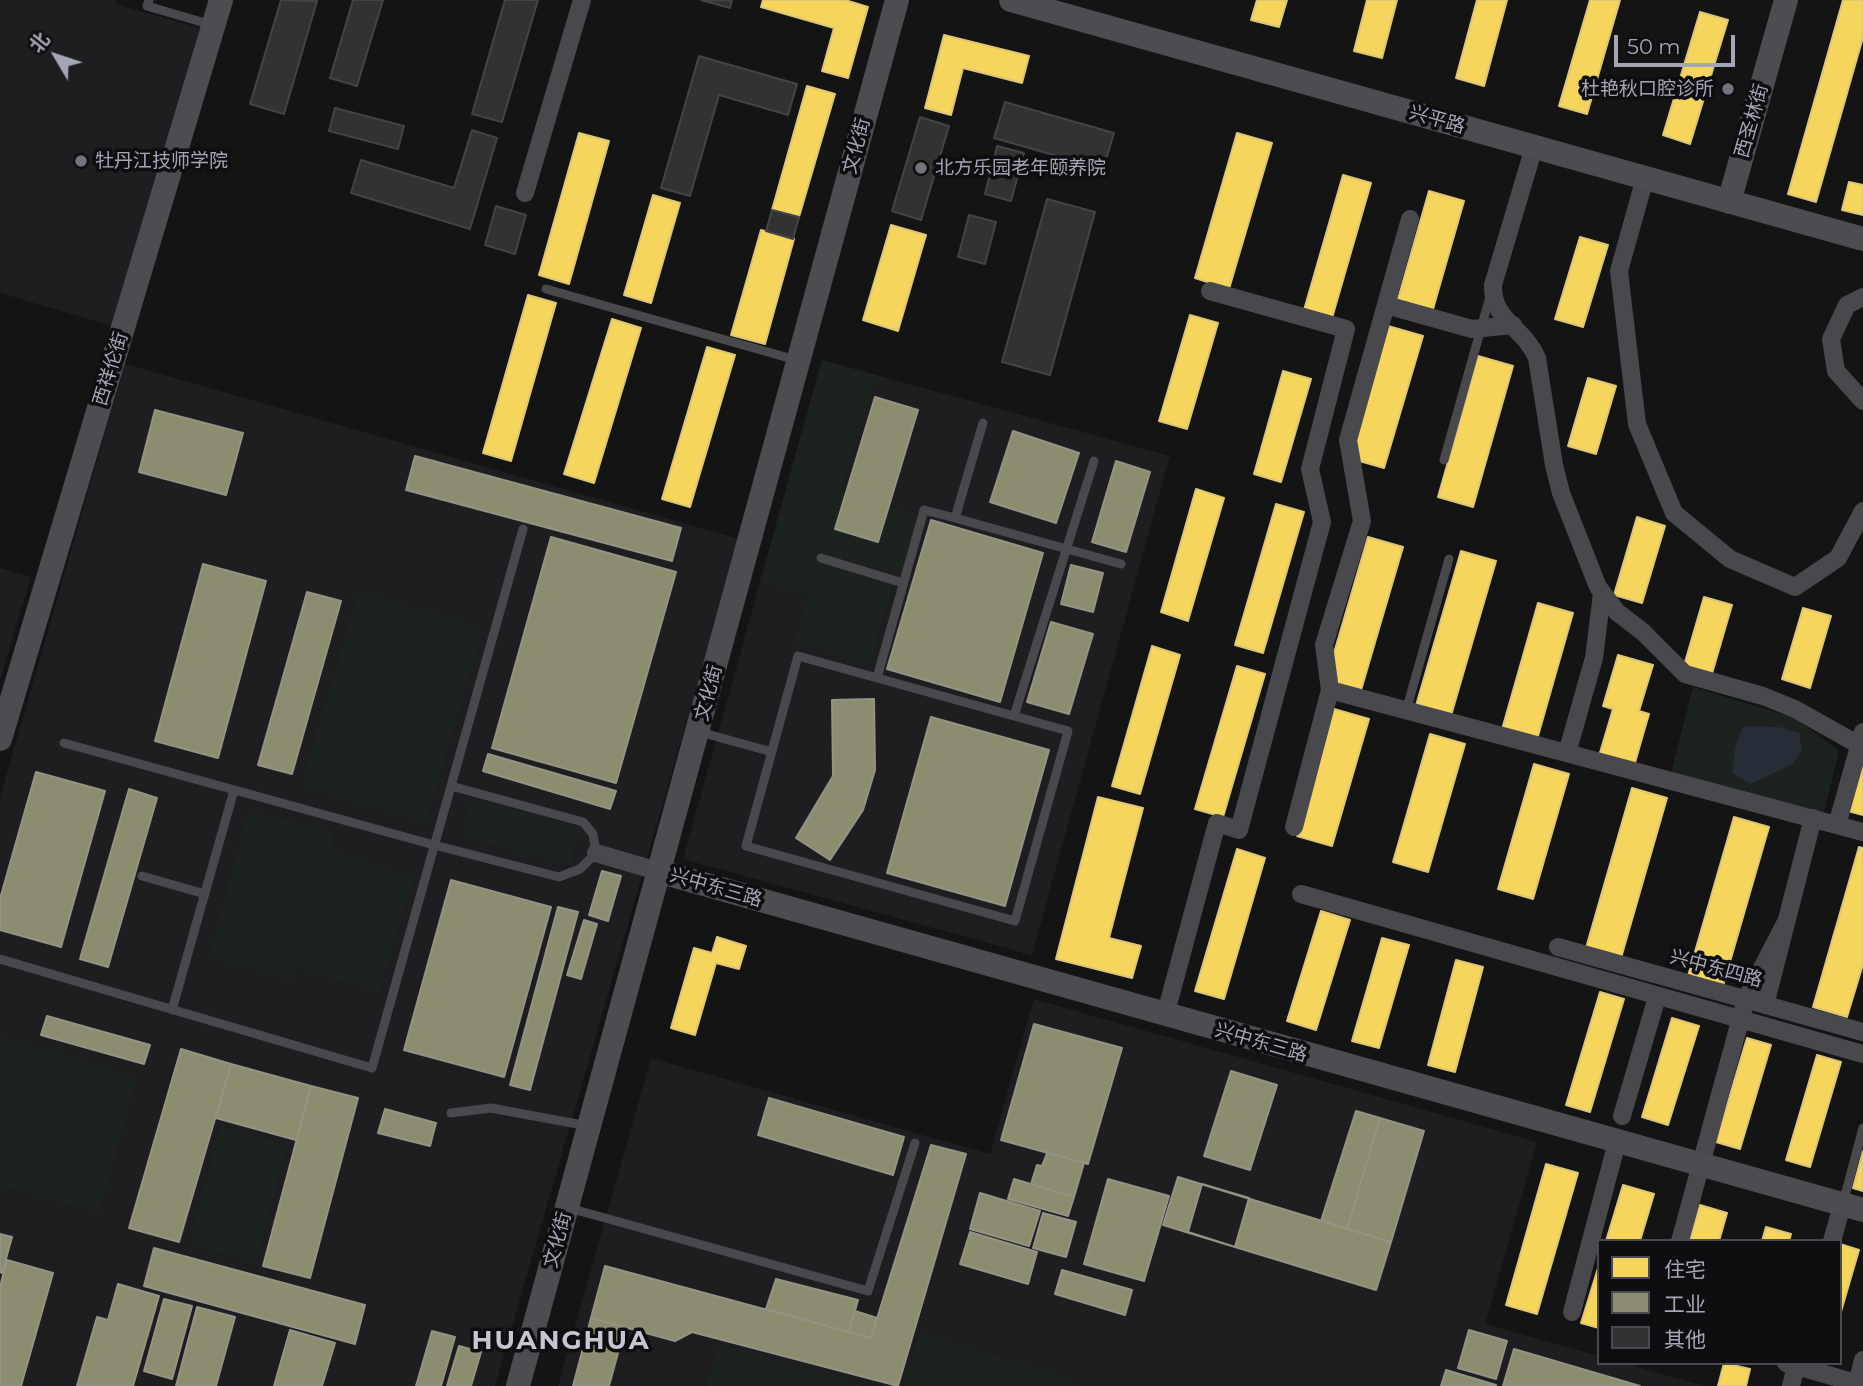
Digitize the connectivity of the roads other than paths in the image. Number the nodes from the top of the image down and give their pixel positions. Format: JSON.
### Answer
{"nodes":[{"id":1,"x":149,"y":0,"type":"edge"},
{"id":2,"x":221,"y":0,"type":"edge"},
{"id":3,"x":582,"y":0,"type":"edge"},
{"id":4,"x":897,"y":0,"type":"edge"},
{"id":5,"x":1011,"y":0,"type":"edge"},
{"id":6,"x":1786,"y":0,"type":"edge"},
{"id":7,"x":214,"y":26,"type":"junction"},
{"id":8,"x":1534,"y":147,"type":"junction"},
{"id":9,"x":1646,"y":178,"type":"junction"},
{"id":10,"x":525,"y":193,"type":"dead end"},
{"id":11,"x":1729,"y":202,"type":"junction"},
{"id":12,"x":1410,"y":219,"type":"dead end"},
{"id":13,"x":1863,"y":239,"type":"edge"},
{"id":14,"x":1493,"y":285,"type":"junction"},
{"id":15,"x":546,"y":289,"type":"dead end"},
{"id":16,"x":1210,"y":291,"type":"dead end"},
{"id":17,"x":1863,"y":297,"type":"edge"},
{"id":18,"x":1386,"y":305,"type":"junction"},
{"id":19,"x":1513,"y":325,"type":"junction"},
{"id":20,"x":1481,"y":328,"type":"junction"},
{"id":21,"x":799,"y":361,"type":"junction"},
{"id":22,"x":1863,"y":401,"type":"edge"},
{"id":23,"x":983,"y":423,"type":"dead end"},
{"id":24,"x":1444,"y":460,"type":"dead end"},
{"id":25,"x":1094,"y":461,"type":"dead end"},
{"id":26,"x":1863,"y":511,"type":"edge"},
{"id":27,"x":955,"y":518,"type":"junction"},
{"id":28,"x":523,"y":529,"type":"dead end"},
{"id":29,"x":1066,"y":549,"type":"junction"},
{"id":30,"x":821,"y":558,"type":"dead end"},
{"id":31,"x":1449,"y":559,"type":"dead end"},
{"id":32,"x":1121,"y":564,"type":"dead end"},
{"id":33,"x":903,"y":583,"type":"junction"},
{"id":34,"x":1602,"y":593,"type":"junction"},
{"id":35,"x":877,"y":678,"type":"junction"},
{"id":36,"x":1330,"y":690,"type":"junction"},
{"id":37,"x":1406,"y":711,"type":"junction"},
{"id":38,"x":1014,"y":716,"type":"junction"},
{"id":39,"x":698,"y":732,"type":"junction"},
{"id":40,"x":1861,"y":738,"type":"edge"},
{"id":41,"x":0,"y":739,"type":"edge"},
{"id":42,"x":64,"y":743,"type":"dead end"},
{"id":43,"x":772,"y":752,"type":"junction"},
{"id":44,"x":1567,"y":753,"type":"junction"},
{"id":45,"x":451,"y":786,"type":"junction"},
{"id":46,"x":234,"y":790,"type":"junction"},
{"id":47,"x":1813,"y":818,"type":"junction"},
{"id":48,"x":1837,"y":825,"type":"junction"},
{"id":49,"x":1294,"y":827,"type":"dead end"},
{"id":50,"x":1863,"y":832,"type":"edge"},
{"id":51,"x":435,"y":845,"type":"junction"},
{"id":52,"x":596,"y":853,"type":"junction"},
{"id":53,"x":661,"y":872,"type":"junction"},
{"id":54,"x":142,"y":876,"type":"dead end"},
{"id":55,"x":205,"y":894,"type":"junction"},
{"id":56,"x":1301,"y":894,"type":"dead end"},
{"id":57,"x":1787,"y":920,"type":"junction"},
{"id":58,"x":1558,"y":947,"type":"dead end"},
{"id":59,"x":0,"y":959,"type":"edge"},
{"id":60,"x":1657,"y":997,"type":"junction"},
{"id":61,"x":1746,"y":999,"type":"junction"},
{"id":62,"x":1765,"y":1004,"type":"junction"},
{"id":63,"x":173,"y":1010,"type":"junction"},
{"id":64,"x":1165,"y":1016,"type":"junction"},
{"id":65,"x":1740,"y":1021,"type":"junction"},
{"id":66,"x":1863,"y":1032,"type":"edge"},
{"id":67,"x":1863,"y":1054,"type":"edge"},
{"id":68,"x":451,"y":1113,"type":"dead end"},
{"id":69,"x":1622,"y":1116,"type":"dead end"},
{"id":70,"x":590,"y":1127,"type":"junction"},
{"id":71,"x":1863,"y":1128,"type":"edge"},
{"id":72,"x":1617,"y":1142,"type":"junction"},
{"id":73,"x":915,"y":1143,"type":"dead end"},
{"id":74,"x":1701,"y":1165,"type":"junction"},
{"id":75,"x":567,"y":1208,"type":"junction"},
{"id":76,"x":1853,"y":1208,"type":"edge"},
{"id":77,"x":1681,"y":1239,"type":"edge"},
{"id":78,"x":1833,"y":1239,"type":"edge"},
{"id":79,"x":1572,"y":1312,"type":"dead end"},
{"id":80,"x":1863,"y":1360,"type":"edge"},
{"id":81,"x":1791,"y":1365,"type":"edge"},
{"id":82,"x":1837,"y":1382,"type":"edge"},
{"id":83,"x":1860,"y":1384,"type":"edge"},
{"id":84,"x":518,"y":1386,"type":"edge"},
{"id":85,"x":1791,"y":1386,"type":"edge"}],
"edges":[{"from":1,"to":7,"type":"lane"},
{"from":2,"to":7,"type":"street","name":"西祥伦街"},
{"from":3,"to":10,"type":"street"},
{"from":4,"to":21,"type":"street","name":"文化街"},
{"from":5,"to":8,"type":"street","name":"兴平路"},
{"from":6,"to":11,"type":"street","name":"西圣林街"},
{"from":7,"to":41,"type":"street","name":"西祥伦街"},
{"from":8,"to":9,"type":"street","name":"兴平路"},
{"from":8,"to":14,"type":"street"},
{"from":9,"to":11,"type":"street","name":"兴平路"},
{"from":9,"to":26,"type":"street"},
{"from":11,"to":13,"type":"street","name":"兴平路"},
{"from":12,"to":18,"type":"street"},
{"from":14,"to":19,"type":"street"},
{"from":14,"to":20,"type":"lane"},
{"from":15,"to":21,"type":"lane"},
{"from":16,"to":64,"type":"street"},
{"from":17,"to":22,"type":"street"},
{"from":18,"to":20,"type":"street"},
{"from":18,"to":36,"type":"street"},
{"from":19,"to":20,"type":"street"},
{"from":19,"to":34,"type":"street"},
{"from":20,"to":24,"type":"lane"},
{"from":21,"to":39,"type":"street","name":"文化街"},
{"from":23,"to":27,"type":"lane"},
{"from":25,"to":29,"type":"lane"},
{"from":27,"to":29,"type":"lane"},
{"from":27,"to":33,"type":"lane"},
{"from":28,"to":45,"type":"lane"},
{"from":29,"to":32,"type":"lane"},
{"from":29,"to":38,"type":"lane"},
{"from":30,"to":33,"type":"lane"},
{"from":31,"to":37,"type":"lane"},
{"from":33,"to":35,"type":"lane"},
{"from":34,"to":40,"type":"street"},
{"from":34,"to":44,"type":"street"},
{"from":35,"to":38,"type":"lane"},
{"from":35,"to":43,"type":"lane"},
{"from":36,"to":37,"type":"street"},
{"from":36,"to":49,"type":"street"},
{"from":37,"to":44,"type":"street"},
{"from":38,"to":43,"type":"lane"},
{"from":39,"to":43,"type":"lane"},
{"from":39,"to":53,"type":"street","name":"文化街"},
{"from":40,"to":48,"type":"street"},
{"from":42,"to":46,"type":"lane"},
{"from":44,"to":47,"type":"street"},
{"from":45,"to":51,"type":"lane"},
{"from":45,"to":52,"type":"lane"},
{"from":46,"to":51,"type":"lane"},
{"from":46,"to":55,"type":"lane"},
{"from":47,"to":48,"type":"street"},
{"from":47,"to":57,"type":"street"},
{"from":48,"to":50,"type":"street"},
{"from":51,"to":52,"type":"lane"},
{"from":51,"to":63,"type":"lane"},
{"from":52,"to":53,"type":"street"},
{"from":53,"to":64,"type":"street","name":"兴中东三路"},
{"from":53,"to":70,"type":"street","name":"文化街"},
{"from":54,"to":55,"type":"lane"},
{"from":55,"to":63,"type":"lane"},
{"from":56,"to":60,"type":"street"},
{"from":57,"to":61,"type":"street"},
{"from":57,"to":62,"type":"street"},
{"from":58,"to":61,"type":"street","name":"兴中东四路"},
{"from":59,"to":63,"type":"lane"},
{"from":60,"to":65,"type":"street"},
{"from":60,"to":69,"type":"street"},
{"from":61,"to":62,"type":"street","name":"兴中东四路"},
{"from":61,"to":65,"type":"street"},
{"from":62,"to":66,"type":"street","name":"兴中东四路"},
{"from":64,"to":72,"type":"street","name":"兴中东三路"},
{"from":65,"to":67,"type":"street"},
{"from":65,"to":74,"type":"street"},
{"from":68,"to":70,"type":"lane"},
{"from":70,"to":75,"type":"street","name":"文化街"},
{"from":71,"to":76,"type":"lane"},
{"from":72,"to":74,"type":"street","name":"兴中东三路"},
{"from":72,"to":79,"type":"street"},
{"from":73,"to":75,"type":"lane"},
{"from":74,"to":76,"type":"street","name":"兴中东三路"},
{"from":74,"to":77,"type":"street"},
{"from":75,"to":84,"type":"street","name":"文化街"},
{"from":76,"to":78,"type":"street"},
{"from":80,"to":83,"type":"street"},
{"from":81,"to":82,"type":"street"},
{"from":81,"to":85,"type":"street"},
{"from":82,"to":83,"type":"street"}]}
